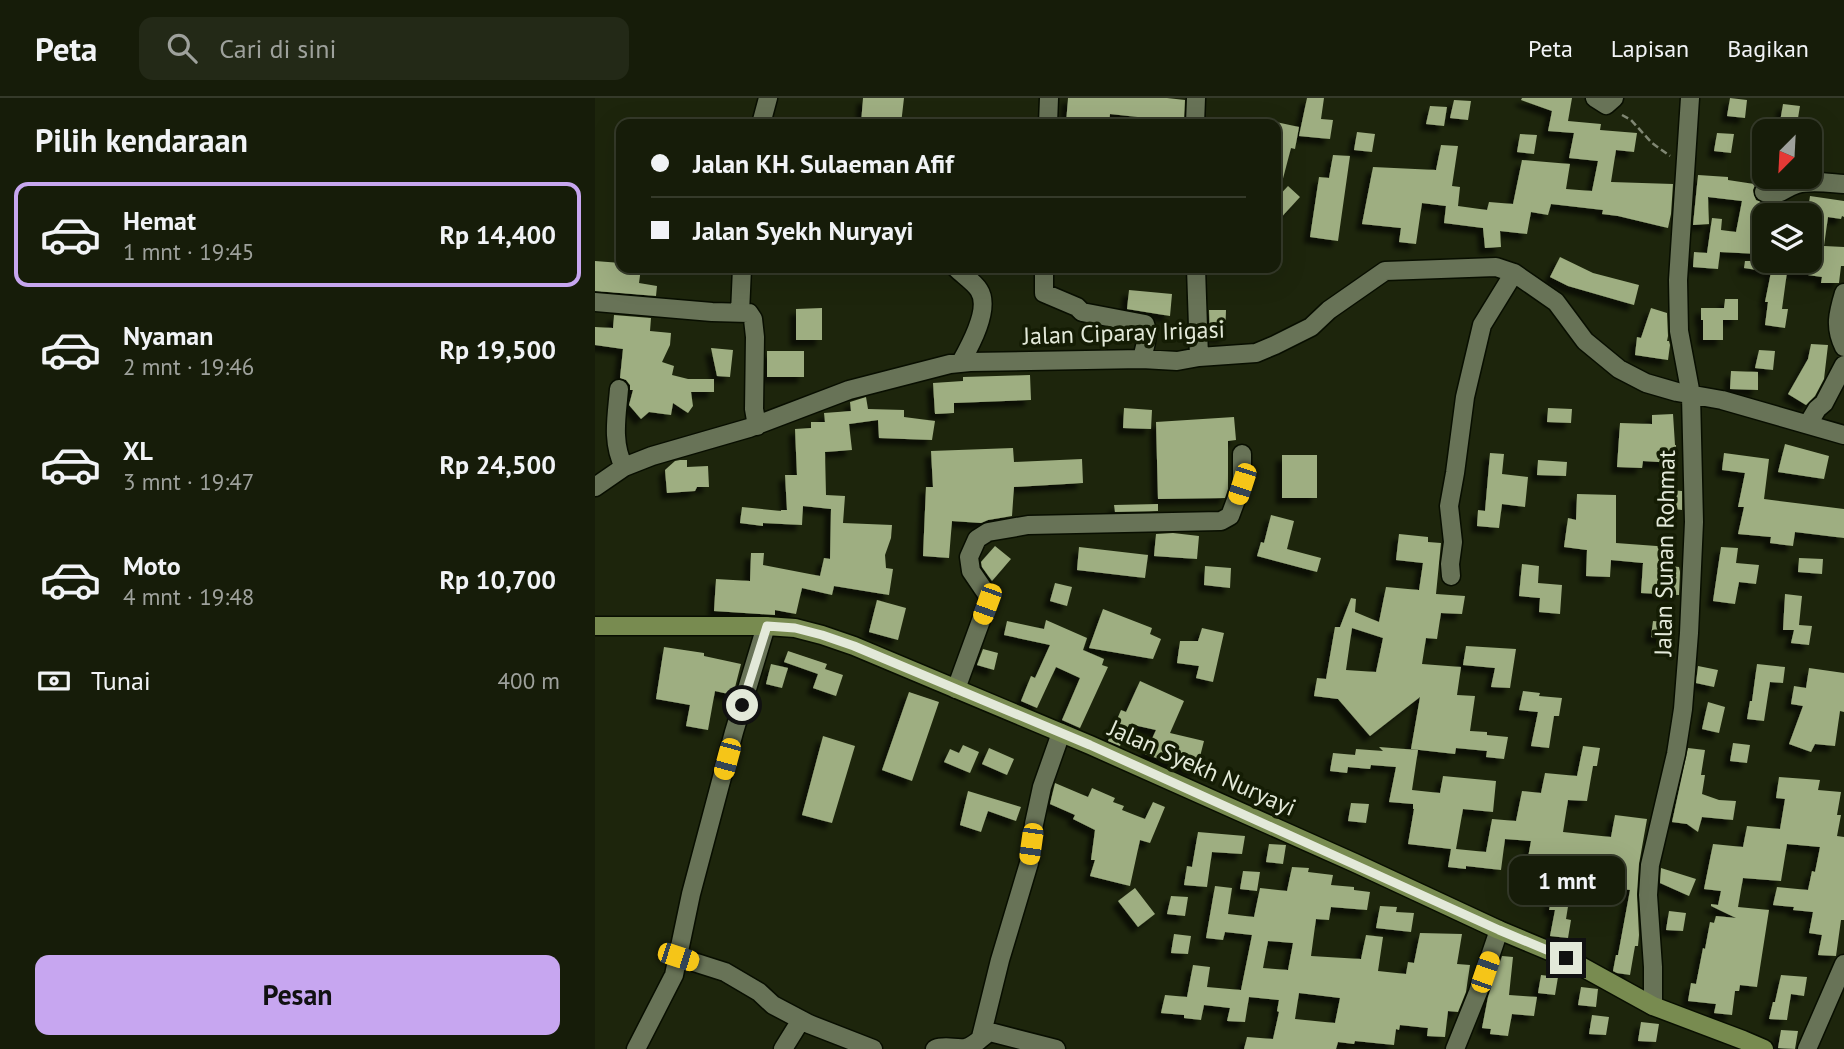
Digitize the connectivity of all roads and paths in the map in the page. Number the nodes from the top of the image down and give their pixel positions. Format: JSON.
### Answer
{"nodes":[{"id":1,"x":768,"y":98,"type":"edge"},
{"id":2,"x":1049,"y":98,"type":"edge"},
{"id":3,"x":1196,"y":98,"type":"edge"},
{"id":4,"x":1690,"y":98,"type":"edge"},
{"id":5,"x":1605,"y":100,"type":"edge"},
{"id":6,"x":762,"y":119,"type":"edge"},
{"id":7,"x":1048,"y":119,"type":"edge"},
{"id":8,"x":1195,"y":119,"type":"edge"},
{"id":9,"x":1686,"y":162,"type":"junction"},
{"id":10,"x":1844,"y":184,"type":"edge"},
{"id":11,"x":1764,"y":192,"type":"dead end"},
{"id":12,"x":742,"y":273,"type":"edge"},
{"id":13,"x":961,"y":273,"type":"edge"},
{"id":14,"x":1044,"y":273,"type":"edge"},
{"id":15,"x":1196,"y":273,"type":"edge"},
{"id":16,"x":1514,"y":273,"type":"junction"},
{"id":17,"x":1844,"y":293,"type":"edge"},
{"id":18,"x":595,"y":302,"type":"edge"},
{"id":19,"x":740,"y":313,"type":"junction"},
{"id":20,"x":1844,"y":346,"type":"edge"},
{"id":21,"x":1199,"y":357,"type":"junction"},
{"id":22,"x":963,"y":358,"type":"junction"},
{"id":23,"x":1142,"y":359,"type":"junction"},
{"id":24,"x":1844,"y":365,"type":"edge"},
{"id":25,"x":619,"y":389,"type":"dead end"},
{"id":26,"x":1691,"y":395,"type":"junction"},
{"id":27,"x":756,"y":419,"type":"junction"},
{"id":28,"x":1808,"y":424,"type":"junction"},
{"id":29,"x":1844,"y":435,"type":"edge"},
{"id":30,"x":1243,"y":454,"type":"dead end"},
{"id":31,"x":620,"y":457,"type":"junction"},
{"id":32,"x":595,"y":487,"type":"edge"},
{"id":33,"x":1451,"y":576,"type":"dead end"},
{"id":34,"x":595,"y":625,"type":"edge"},
{"id":35,"x":767,"y":626,"type":"junction"},
{"id":36,"x":956,"y":689,"type":"junction"},
{"id":37,"x":1061,"y":733,"type":"junction"},
{"id":38,"x":1499,"y":930,"type":"junction"},
{"id":39,"x":678,"y":957,"type":"junction"},
{"id":40,"x":1844,"y":964,"type":"edge"},
{"id":41,"x":1653,"y":1006,"type":"junction"},
{"id":42,"x":801,"y":1020,"type":"junction"},
{"id":43,"x":981,"y":1037,"type":"junction"},
{"id":44,"x":636,"y":1049,"type":"edge"},
{"id":45,"x":783,"y":1049,"type":"edge"},
{"id":46,"x":873,"y":1049,"type":"edge"},
{"id":47,"x":935,"y":1049,"type":"edge"},
{"id":48,"x":1054,"y":1049,"type":"edge"},
{"id":49,"x":1455,"y":1049,"type":"edge"},
{"id":50,"x":1764,"y":1049,"type":"edge"},
{"id":51,"x":1807,"y":1049,"type":"edge"}],
"edges":[{"from":1,"to":6,"type":"street"},
{"from":2,"to":7,"type":"street"},
{"from":3,"to":8,"type":"street"},
{"from":4,"to":9,"type":"street","name":"Jalan Sunan Rohmat"},
{"from":5,"to":9,"type":"path"},
{"from":9,"to":26,"type":"street","name":"Jalan Sunan Rohmat"},
{"from":10,"to":11,"type":"street"},
{"from":12,"to":19,"type":"street"},
{"from":13,"to":22,"type":"street"},
{"from":14,"to":23,"type":"street"},
{"from":15,"to":21,"type":"street"},
{"from":16,"to":21,"type":"street","name":"Jalan Ciparay Irigasi"},
{"from":16,"to":26,"type":"street","name":"Jalan Ciparay Irigasi"},
{"from":16,"to":33,"type":"street"},
{"from":17,"to":20,"type":"street"},
{"from":18,"to":19,"type":"street"},
{"from":19,"to":27,"type":"street"},
{"from":21,"to":23,"type":"street","name":"Jalan Ciparay Irigasi"},
{"from":22,"to":23,"type":"street","name":"Jalan Ciparay Irigasi"},
{"from":22,"to":27,"type":"street","name":"Jalan Ciparay Irigasi"},
{"from":24,"to":28,"type":"street"},
{"from":25,"to":31,"type":"street"},
{"from":26,"to":28,"type":"street","name":"Jalan Ciparay Irigasi"},
{"from":26,"to":41,"type":"street","name":"Jalan Sunan Rohmat"},
{"from":27,"to":31,"type":"street","name":"Jalan Ciparay Irigasi"},
{"from":28,"to":29,"type":"street","name":"Jalan Ciparay Irigasi"},
{"from":30,"to":36,"type":"street"},
{"from":31,"to":32,"type":"street","name":"Jalan Ciparay Irigasi"},
{"from":34,"to":35,"type":"main road","name":"Jalan Syekh Nuryayi"},
{"from":35,"to":36,"type":"main road","name":"Jalan Syekh Nuryayi"},
{"from":35,"to":39,"type":"street"},
{"from":36,"to":37,"type":"main road","name":"Jalan Syekh Nuryayi"},
{"from":37,"to":38,"type":"main road","name":"Jalan Syekh Nuryayi"},
{"from":37,"to":43,"type":"street"},
{"from":38,"to":41,"type":"main road","name":"Jalan Syekh Nuryayi"},
{"from":38,"to":49,"type":"street"},
{"from":39,"to":42,"type":"street"},
{"from":39,"to":44,"type":"street"},
{"from":40,"to":51,"type":"street"},
{"from":41,"to":50,"type":"main road","name":"Jalan Syekh Nuryayi"},
{"from":42,"to":45,"type":"street"},
{"from":42,"to":46,"type":"street"},
{"from":43,"to":47,"type":"street"},
{"from":43,"to":48,"type":"street"}]}
